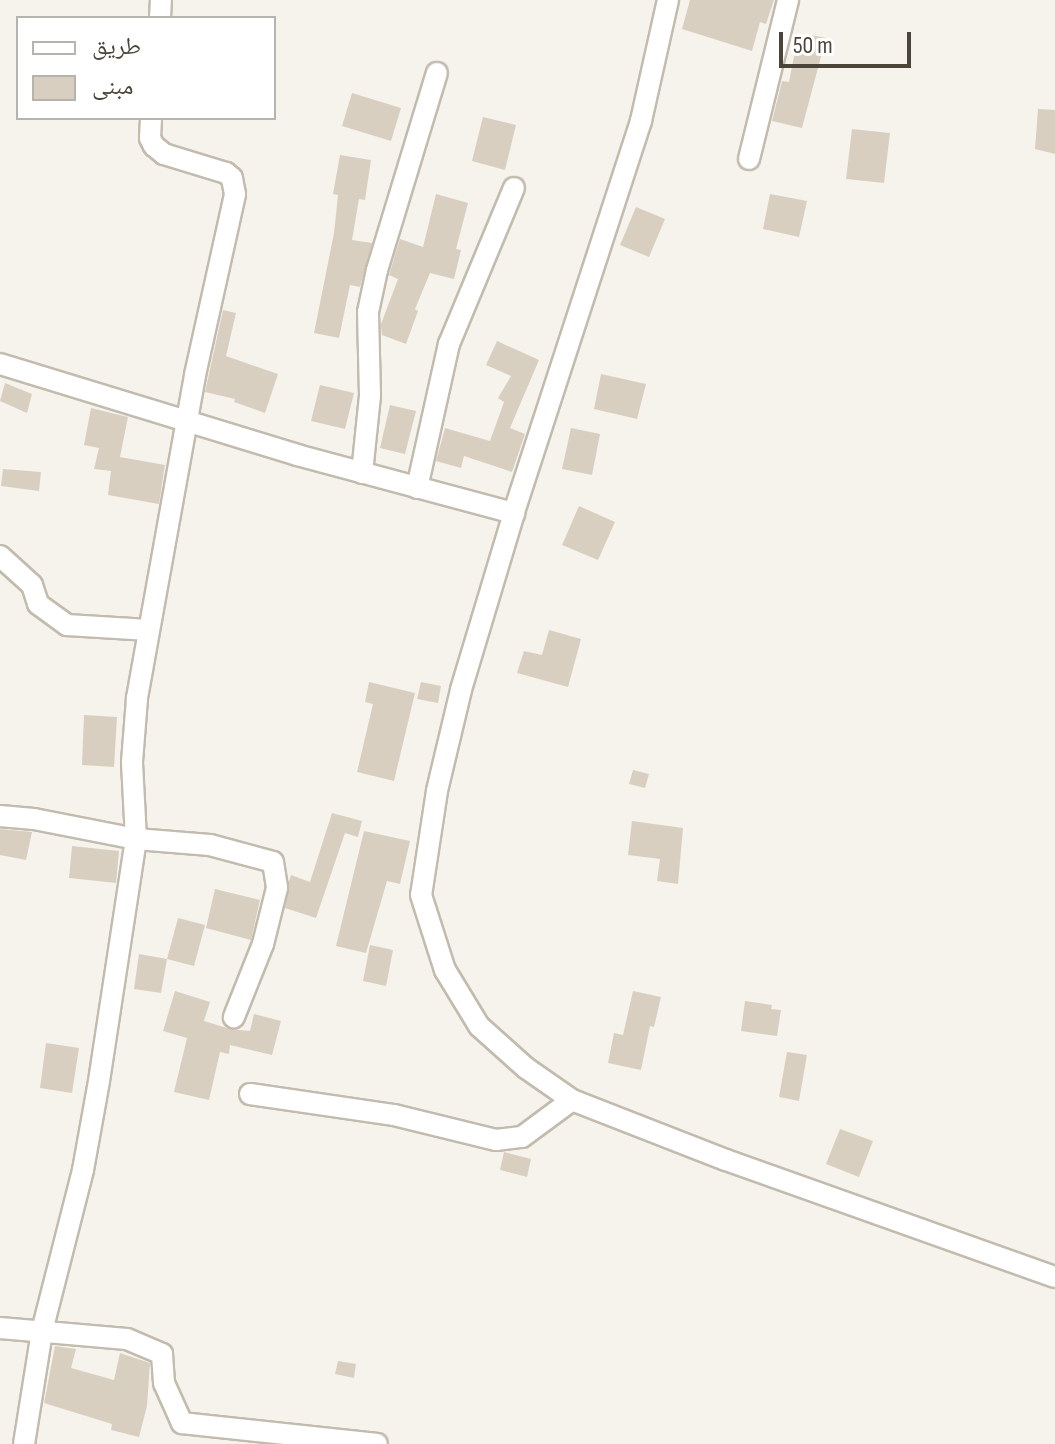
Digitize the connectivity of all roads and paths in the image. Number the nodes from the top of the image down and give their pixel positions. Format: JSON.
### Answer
{"nodes":[{"id":1,"x":668,"y":0,"type":"edge"},
{"id":2,"x":788,"y":0,"type":"edge"},
{"id":3,"x":437,"y":73,"type":"dead end"},
{"id":4,"x":151,"y":120,"type":"edge"},
{"id":5,"x":749,"y":159,"type":"dead end"},
{"id":6,"x":514,"y":188,"type":"dead end"},
{"id":7,"x":0,"y":364,"type":"edge"},
{"id":8,"x":187,"y":422,"type":"junction"},
{"id":9,"x":362,"y":473,"type":"junction"},
{"id":10,"x":417,"y":488,"type":"junction"},
{"id":11,"x":514,"y":513,"type":"junction"},
{"id":12,"x":0,"y":556,"type":"edge"},
{"id":13,"x":149,"y":630,"type":"junction"},
{"id":14,"x":0,"y":816,"type":"edge"},
{"id":15,"x":136,"y":839,"type":"junction"},
{"id":16,"x":234,"y":1017,"type":"dead end"},
{"id":17,"x":250,"y":1094,"type":"dead end"},
{"id":18,"x":572,"y":1100,"type":"junction"},
{"id":19,"x":1055,"y":1277,"type":"edge"},
{"id":20,"x":0,"y":1328,"type":"edge"},
{"id":21,"x":42,"y":1331,"type":"junction"},
{"id":22,"x":24,"y":1444,"type":"edge"},
{"id":23,"x":377,"y":1444,"type":"edge"}],
"edges":[{"from":1,"to":11,"type":"street"},
{"from":2,"to":5,"type":"street"},
{"from":3,"to":9,"type":"street"},
{"from":4,"to":8,"type":"street"},
{"from":6,"to":10,"type":"street"},
{"from":7,"to":8,"type":"street"},
{"from":8,"to":9,"type":"street"},
{"from":8,"to":13,"type":"street"},
{"from":9,"to":10,"type":"street"},
{"from":10,"to":11,"type":"street"},
{"from":11,"to":18,"type":"street"},
{"from":12,"to":13,"type":"street"},
{"from":13,"to":15,"type":"street"},
{"from":14,"to":15,"type":"street"},
{"from":15,"to":16,"type":"street"},
{"from":15,"to":21,"type":"street"},
{"from":17,"to":18,"type":"street"},
{"from":18,"to":19,"type":"street"},
{"from":20,"to":21,"type":"street"},
{"from":21,"to":22,"type":"street"},
{"from":21,"to":23,"type":"street"}]}
